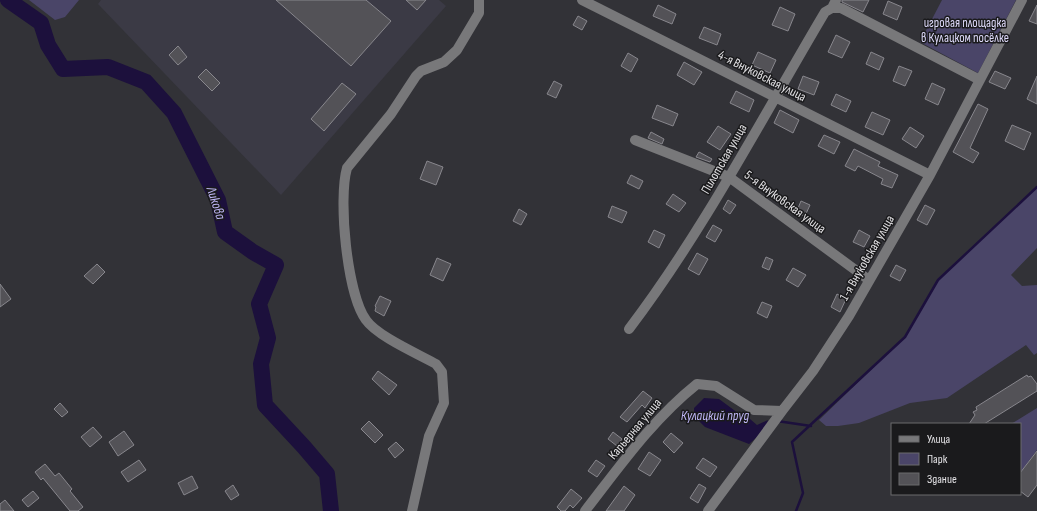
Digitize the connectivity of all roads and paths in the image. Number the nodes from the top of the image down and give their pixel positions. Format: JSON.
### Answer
{"nodes":[{"id":1,"x":479,"y":0,"type":"edge"},
{"id":2,"x":582,"y":0,"type":"edge"},
{"id":3,"x":1022,"y":0,"type":"edge"},
{"id":4,"x":834,"y":4,"type":"edge"},
{"id":5,"x":980,"y":80,"type":"junction"},
{"id":6,"x":775,"y":97,"type":"junction"},
{"id":7,"x":635,"y":140,"type":"dead end"},
{"id":8,"x":930,"y":175,"type":"junction"},
{"id":9,"x":729,"y":177,"type":"junction"},
{"id":10,"x":870,"y":280,"type":"junction"},
{"id":11,"x":629,"y":328,"type":"dead end"},
{"id":12,"x":782,"y":411,"type":"junction"},
{"id":13,"x":412,"y":511,"type":"edge"},
{"id":14,"x":585,"y":511,"type":"edge"},
{"id":15,"x":708,"y":511,"type":"edge"}],
"edges":[{"from":1,"to":13,"type":"street"},
{"from":2,"to":6,"type":"street","name":"4-я Внуковская улица"},
{"from":3,"to":5,"type":"street","name":"1-я Внуковская улица"},
{"from":4,"to":5,"type":"street"},
{"from":4,"to":6,"type":"street","name":"Пилотская улица"},
{"from":5,"to":8,"type":"street","name":"1-я Внуковская улица"},
{"from":6,"to":8,"type":"street","name":"4-я Внуковская улица"},
{"from":6,"to":9,"type":"street","name":"Пилотская улица"},
{"from":7,"to":9,"type":"street","name":"5-я Внуковская улица"},
{"from":8,"to":10,"type":"street","name":"1-я Внуковская улица"},
{"from":9,"to":10,"type":"street","name":"5-я Внуковская улица"},
{"from":9,"to":11,"type":"street","name":"Пилотская улица"},
{"from":10,"to":12,"type":"street","name":"1-я Внуковская улица"},
{"from":12,"to":14,"type":"street","name":"Карьерная улица"},
{"from":12,"to":15,"type":"street","name":"1-я Внуковская улица"}]}
